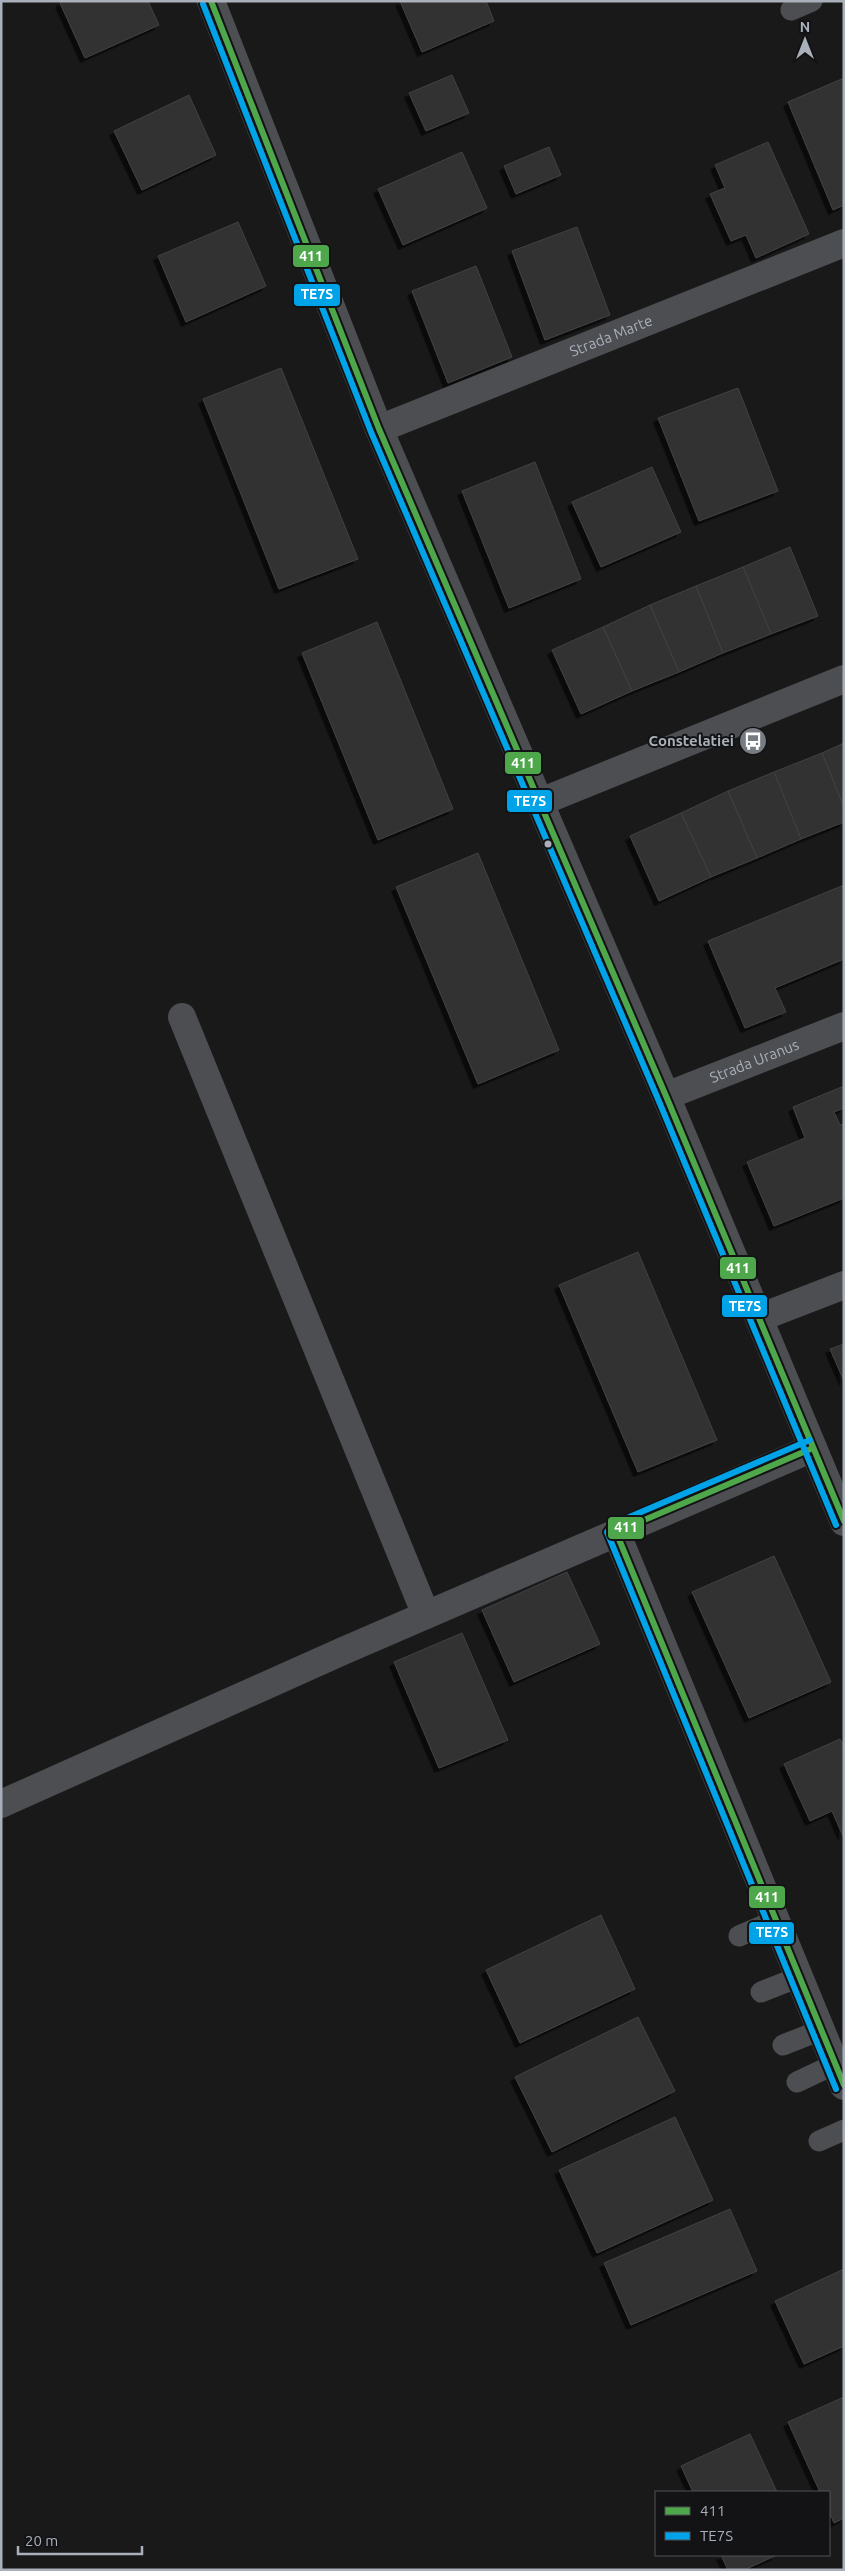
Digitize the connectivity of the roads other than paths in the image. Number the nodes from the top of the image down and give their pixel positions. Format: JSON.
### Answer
{"nodes":[{"id":1,"x":211,"y":1,"type":"edge"},
{"id":2,"x":812,"y":1,"type":"edge"},
{"id":3,"x":791,"y":10,"type":"dead end"},
{"id":4,"x":844,"y":243,"type":"edge"},
{"id":5,"x":379,"y":429,"type":"junction"},
{"id":6,"x":844,"y":679,"type":"edge"},
{"id":7,"x":538,"y":803,"type":"junction"},
{"id":8,"x":182,"y":1017,"type":"dead end"},
{"id":9,"x":844,"y":1026,"type":"edge"},
{"id":10,"x":666,"y":1096,"type":"junction"},
{"id":11,"x":844,"y":1285,"type":"edge"},
{"id":12,"x":758,"y":1318,"type":"junction"},
{"id":13,"x":813,"y":1448,"type":"junction"},
{"id":14,"x":844,"y":1522,"type":"edge"},
{"id":15,"x":616,"y":1532,"type":"junction"},
{"id":16,"x":426,"y":1615,"type":"junction"},
{"id":17,"x":1,"y":1804,"type":"edge"},
{"id":18,"x":776,"y":1920,"type":"junction"},
{"id":19,"x":739,"y":1936,"type":"dead end"},
{"id":20,"x":799,"y":1976,"type":"junction"},
{"id":21,"x":761,"y":1992,"type":"dead end"},
{"id":22,"x":821,"y":2030,"type":"junction"},
{"id":23,"x":783,"y":2045,"type":"dead end"},
{"id":24,"x":839,"y":2075,"type":"edge"},
{"id":25,"x":796,"y":2082,"type":"dead end"},
{"id":26,"x":844,"y":2130,"type":"edge"},
{"id":27,"x":819,"y":2141,"type":"dead end"}],
"edges":[{"from":1,"to":5,"type":"street"},
{"from":2,"to":3,"type":"lane"},
{"from":4,"to":5,"type":"street","name":"Strada Marte"},
{"from":5,"to":7,"type":"street"},
{"from":6,"to":7,"type":"street"},
{"from":7,"to":10,"type":"street"},
{"from":8,"to":16,"type":"street"},
{"from":9,"to":10,"type":"street","name":"Strada Uranus"},
{"from":10,"to":12,"type":"street"},
{"from":11,"to":12,"type":"street"},
{"from":12,"to":13,"type":"street"},
{"from":13,"to":14,"type":"street"},
{"from":13,"to":15,"type":"street"},
{"from":15,"to":16,"type":"street"},
{"from":15,"to":18,"type":"street"},
{"from":16,"to":17,"type":"street"},
{"from":18,"to":19,"type":"lane"},
{"from":18,"to":20,"type":"street"},
{"from":20,"to":21,"type":"lane"},
{"from":20,"to":22,"type":"street"},
{"from":22,"to":23,"type":"lane"},
{"from":22,"to":24,"type":"street"},
{"from":24,"to":25,"type":"lane"},
{"from":26,"to":27,"type":"lane"}]}
